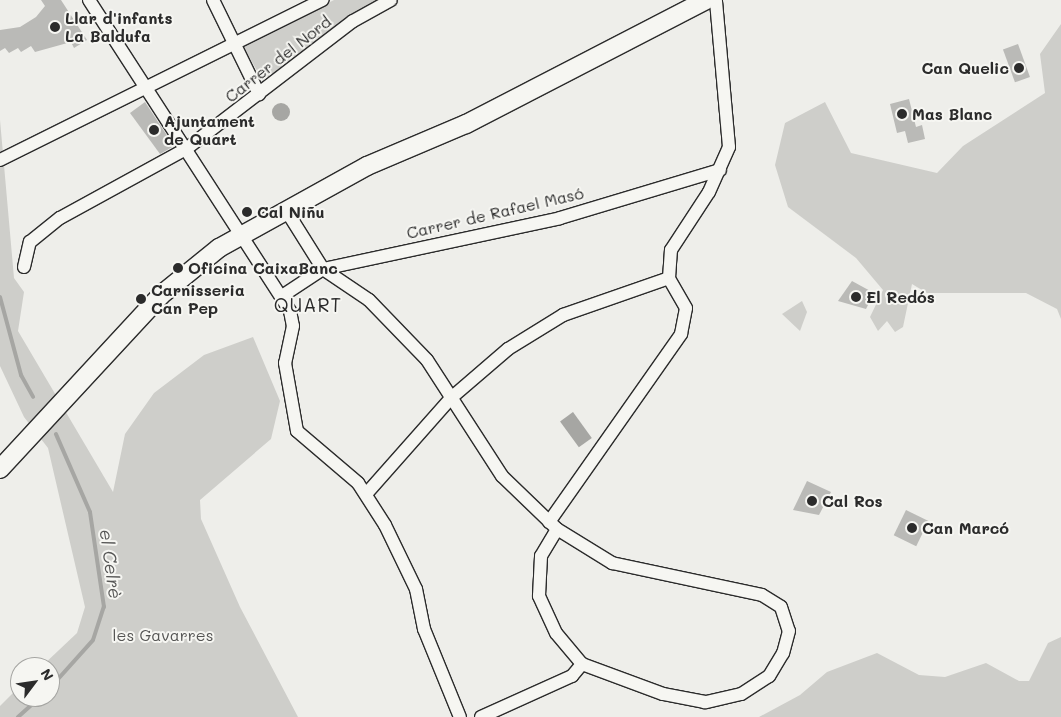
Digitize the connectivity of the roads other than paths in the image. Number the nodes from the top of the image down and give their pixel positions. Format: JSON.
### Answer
{"nodes":[{"id":1,"x":89,"y":0,"type":"edge"},
{"id":2,"x":213,"y":0,"type":"edge"},
{"id":3,"x":322,"y":0,"type":"edge"},
{"id":4,"x":391,"y":0,"type":"edge"},
{"id":5,"x":706,"y":0,"type":"edge"},
{"id":6,"x":716,"y":0,"type":"edge"},
{"id":7,"x":234,"y":43,"type":"junction"},
{"id":8,"x":144,"y":88,"type":"junction"},
{"id":9,"x":259,"y":94,"type":"junction"},
{"id":10,"x":186,"y":149,"type":"junction"},
{"id":11,"x":0,"y":160,"type":"edge"},
{"id":12,"x":720,"y":170,"type":"junction"},
{"id":13,"x":286,"y":210,"type":"junction"},
{"id":14,"x":243,"y":234,"type":"junction"},
{"id":15,"x":24,"y":267,"type":"dead end"},
{"id":16,"x":322,"y":268,"type":"junction"},
{"id":17,"x":669,"y":278,"type":"junction"},
{"id":18,"x":282,"y":296,"type":"junction"},
{"id":19,"x":451,"y":398,"type":"junction"},
{"id":20,"x":0,"y":469,"type":"edge"},
{"id":21,"x":367,"y":493,"type":"junction"},
{"id":22,"x":553,"y":526,"type":"junction"},
{"id":23,"x":582,"y":664,"type":"junction"},
{"id":24,"x":460,"y":717,"type":"edge"},
{"id":25,"x":481,"y":717,"type":"edge"}],
"edges":[{"from":1,"to":8,"type":"street"},
{"from":2,"to":7,"type":"street"},
{"from":3,"to":7,"type":"street"},
{"from":4,"to":9,"type":"street","name":"Carrer del Nord"},
{"from":5,"to":13,"type":"main road"},
{"from":6,"to":12,"type":"street"},
{"from":7,"to":8,"type":"street"},
{"from":7,"to":9,"type":"street"},
{"from":8,"to":10,"type":"street"},
{"from":8,"to":11,"type":"street"},
{"from":9,"to":10,"type":"street","name":"Carrer del Nord"},
{"from":10,"to":14,"type":"street"},
{"from":10,"to":15,"type":"street","name":"Carrer del Nord"},
{"from":12,"to":16,"type":"street","name":"Carrer de Rafael Masó"},
{"from":12,"to":17,"type":"street"},
{"from":13,"to":14,"type":"main road"},
{"from":13,"to":16,"type":"street"},
{"from":14,"to":18,"type":"street"},
{"from":14,"to":20,"type":"main road"},
{"from":16,"to":18,"type":"street","name":"Carrer de Rafael Masó"},
{"from":16,"to":19,"type":"street"},
{"from":17,"to":19,"type":"street"},
{"from":17,"to":22,"type":"street"},
{"from":18,"to":21,"type":"street"},
{"from":19,"to":21,"type":"street"},
{"from":19,"to":22,"type":"street"},
{"from":21,"to":24,"type":"street"},
{"from":22,"to":23,"type":"street"},
{"from":22,"to":23,"type":"street"},
{"from":23,"to":25,"type":"street"}]}
